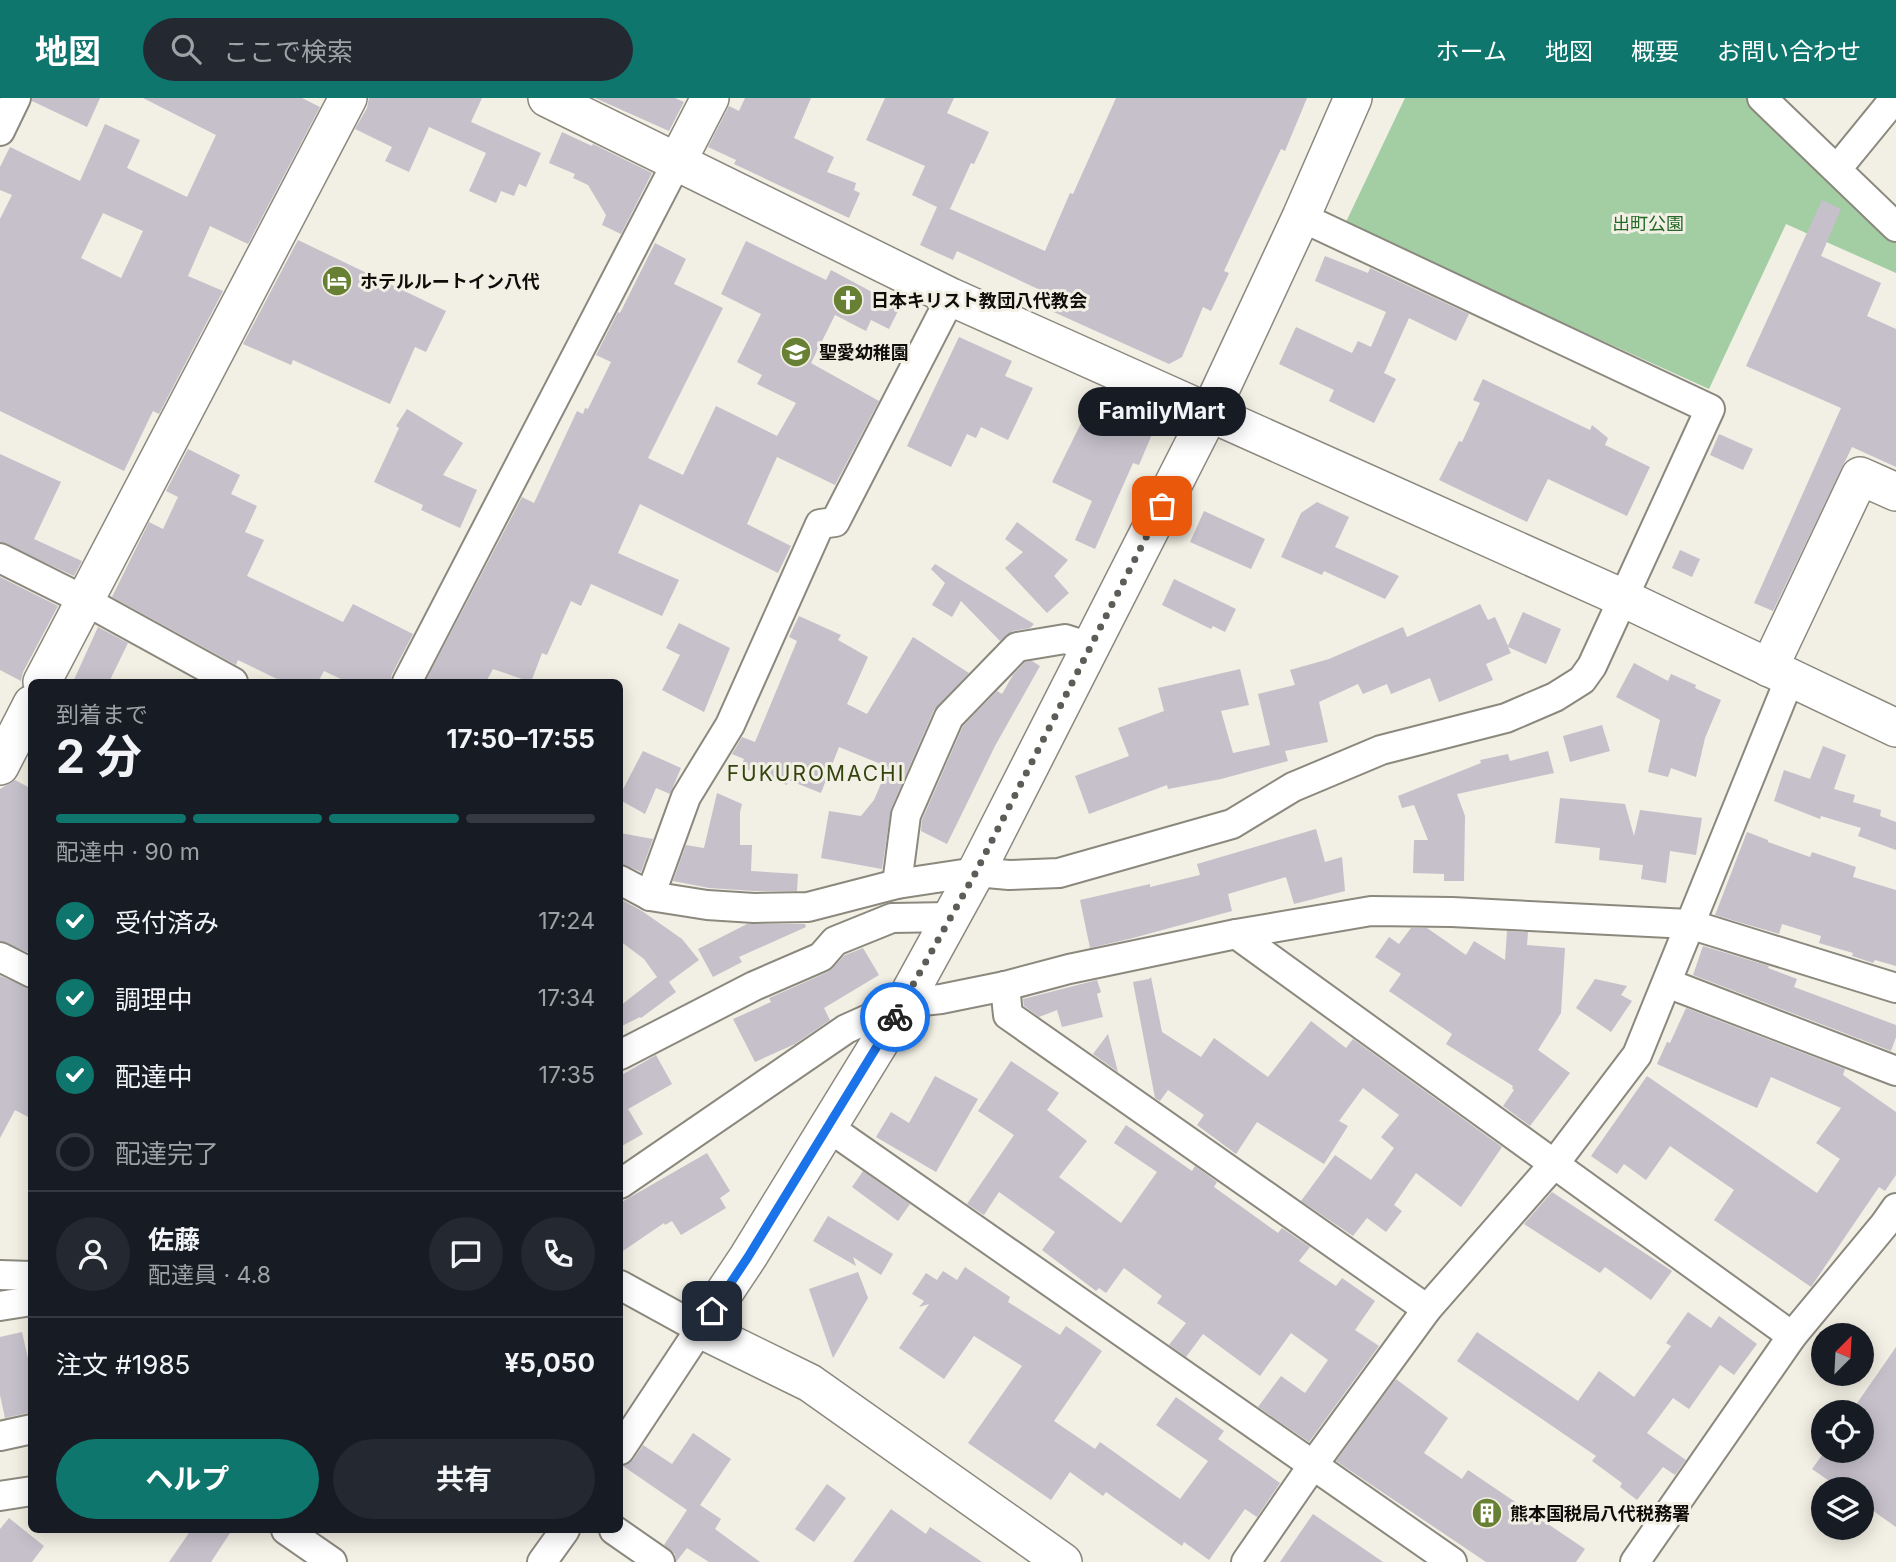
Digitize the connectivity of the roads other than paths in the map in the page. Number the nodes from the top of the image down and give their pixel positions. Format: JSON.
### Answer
{"nodes":[{"id":1,"x":16,"y":98,"type":"edge"},
{"id":2,"x":348,"y":98,"type":"edge"},
{"id":3,"x":547,"y":98,"type":"edge"},
{"id":4,"x":710,"y":98,"type":"edge"},
{"id":5,"x":1353,"y":98,"type":"edge"},
{"id":6,"x":1762,"y":98,"type":"edge"},
{"id":7,"x":1895,"y":98,"type":"edge"},
{"id":8,"x":0,"y":131,"type":"edge"},
{"id":9,"x":677,"y":162,"type":"junction"},
{"id":10,"x":1837,"y":169,"type":"junction"},
{"id":11,"x":1301,"y":217,"type":"junction"},
{"id":12,"x":1896,"y":227,"type":"edge"},
{"id":13,"x":951,"y":298,"type":"junction"},
{"id":14,"x":1210,"y":412,"type":"junction"},
{"id":15,"x":1896,"y":492,"type":"edge"},
{"id":16,"x":0,"y":558,"type":"edge"},
{"id":17,"x":1625,"y":599,"type":"junction"},
{"id":18,"x":84,"y":600,"type":"junction"},
{"id":19,"x":1090,"y":647,"type":"junction"},
{"id":20,"x":1779,"y":673,"type":"junction"},
{"id":21,"x":44,"y":679,"type":"edge"},
{"id":22,"x":228,"y":679,"type":"edge"},
{"id":23,"x":409,"y":679,"type":"edge"},
{"id":24,"x":28,"y":712,"type":"edge"},
{"id":25,"x":1896,"y":728,"type":"edge"},
{"id":26,"x":0,"y":765,"type":"edge"},
{"id":27,"x":976,"y":872,"type":"junction"},
{"id":28,"x":623,"y":882,"type":"edge"},
{"id":29,"x":897,"y":884,"type":"junction"},
{"id":30,"x":650,"y":896,"type":"junction"},
{"id":31,"x":950,"y":917,"type":"junction"},
{"id":32,"x":1689,"y":924,"type":"junction"},
{"id":33,"x":1236,"y":934,"type":"junction"},
{"id":34,"x":0,"y":957,"type":"edge"},
{"id":35,"x":28,"y":971,"type":"edge"},
{"id":36,"x":1668,"y":983,"type":"junction"},
{"id":37,"x":1004,"y":986,"type":"junction"},
{"id":38,"x":1896,"y":988,"type":"edge"},
{"id":39,"x":904,"y":1003,"type":"junction"},
{"id":40,"x":623,"y":1053,"type":"edge"},
{"id":41,"x":1896,"y":1071,"type":"edge"},
{"id":42,"x":828,"y":1127,"type":"junction"},
{"id":43,"x":1555,"y":1163,"type":"junction"},
{"id":44,"x":623,"y":1182,"type":"edge"},
{"id":45,"x":1896,"y":1208,"type":"edge"},
{"id":46,"x":0,"y":1275,"type":"edge"},
{"id":47,"x":28,"y":1276,"type":"edge"},
{"id":48,"x":623,"y":1287,"type":"edge"},
{"id":49,"x":28,"y":1302,"type":"edge"},
{"id":50,"x":0,"y":1306,"type":"edge"},
{"id":51,"x":1427,"y":1309,"type":"junction"},
{"id":52,"x":700,"y":1328,"type":"junction"},
{"id":53,"x":1792,"y":1336,"type":"junction"},
{"id":54,"x":28,"y":1430,"type":"edge"},
{"id":55,"x":0,"y":1436,"type":"edge"},
{"id":56,"x":623,"y":1445,"type":"edge"},
{"id":57,"x":1313,"y":1465,"type":"junction"},
{"id":58,"x":28,"y":1492,"type":"edge"},
{"id":59,"x":0,"y":1496,"type":"edge"},
{"id":60,"x":290,"y":1533,"type":"edge"},
{"id":61,"x":563,"y":1533,"type":"edge"},
{"id":62,"x":618,"y":1533,"type":"edge"},
{"id":63,"x":332,"y":1562,"type":"edge"},
{"id":64,"x":542,"y":1562,"type":"edge"},
{"id":65,"x":660,"y":1562,"type":"edge"},
{"id":66,"x":1021,"y":1562,"type":"edge"},
{"id":67,"x":1063,"y":1562,"type":"edge"},
{"id":68,"x":1246,"y":1562,"type":"edge"},
{"id":69,"x":1452,"y":1562,"type":"edge"},
{"id":70,"x":1635,"y":1562,"type":"edge"}],
"edges":[{"from":1,"to":8,"type":"street"},
{"from":2,"to":18,"type":"street"},
{"from":3,"to":9,"type":"street"},
{"from":4,"to":9,"type":"street"},
{"from":5,"to":11,"type":"street"},
{"from":6,"to":10,"type":"street"},
{"from":7,"to":10,"type":"street"},
{"from":9,"to":13,"type":"street"},
{"from":9,"to":23,"type":"street"},
{"from":10,"to":12,"type":"street"},
{"from":11,"to":14,"type":"street"},
{"from":11,"to":17,"type":"street"},
{"from":13,"to":14,"type":"street"},
{"from":13,"to":30,"type":"street"},
{"from":14,"to":17,"type":"street"},
{"from":14,"to":19,"type":"street"},
{"from":15,"to":20,"type":"street"},
{"from":16,"to":18,"type":"street"},
{"from":17,"to":20,"type":"street"},
{"from":17,"to":27,"type":"street"},
{"from":18,"to":21,"type":"street"},
{"from":18,"to":22,"type":"street"},
{"from":19,"to":27,"type":"street"},
{"from":19,"to":29,"type":"street"},
{"from":20,"to":25,"type":"street"},
{"from":20,"to":32,"type":"street"},
{"from":24,"to":26,"type":"street"},
{"from":27,"to":29,"type":"street"},
{"from":27,"to":31,"type":"street"},
{"from":28,"to":30,"type":"street"},
{"from":29,"to":30,"type":"street"},
{"from":31,"to":39,"type":"street"},
{"from":31,"to":40,"type":"street"},
{"from":32,"to":33,"type":"street"},
{"from":32,"to":36,"type":"street"},
{"from":32,"to":38,"type":"street"},
{"from":33,"to":37,"type":"street"},
{"from":33,"to":43,"type":"street"},
{"from":34,"to":35,"type":"street"},
{"from":36,"to":41,"type":"street"},
{"from":36,"to":43,"type":"street"},
{"from":37,"to":39,"type":"street"},
{"from":37,"to":51,"type":"street"},
{"from":39,"to":42,"type":"street"},
{"from":39,"to":44,"type":"street"},
{"from":42,"to":52,"type":"street"},
{"from":42,"to":57,"type":"street"},
{"from":43,"to":51,"type":"street"},
{"from":43,"to":53,"type":"street"},
{"from":45,"to":53,"type":"street"},
{"from":46,"to":47,"type":"street"},
{"from":48,"to":52,"type":"street"},
{"from":49,"to":50,"type":"street"},
{"from":51,"to":57,"type":"street"},
{"from":52,"to":56,"type":"street"},
{"from":52,"to":66,"type":"street"},
{"from":52,"to":67,"type":"street"},
{"from":53,"to":70,"type":"street"},
{"from":54,"to":55,"type":"street"},
{"from":57,"to":68,"type":"street"},
{"from":57,"to":69,"type":"street"},
{"from":58,"to":59,"type":"street"},
{"from":60,"to":63,"type":"street"},
{"from":61,"to":64,"type":"street"},
{"from":62,"to":65,"type":"street"}]}
